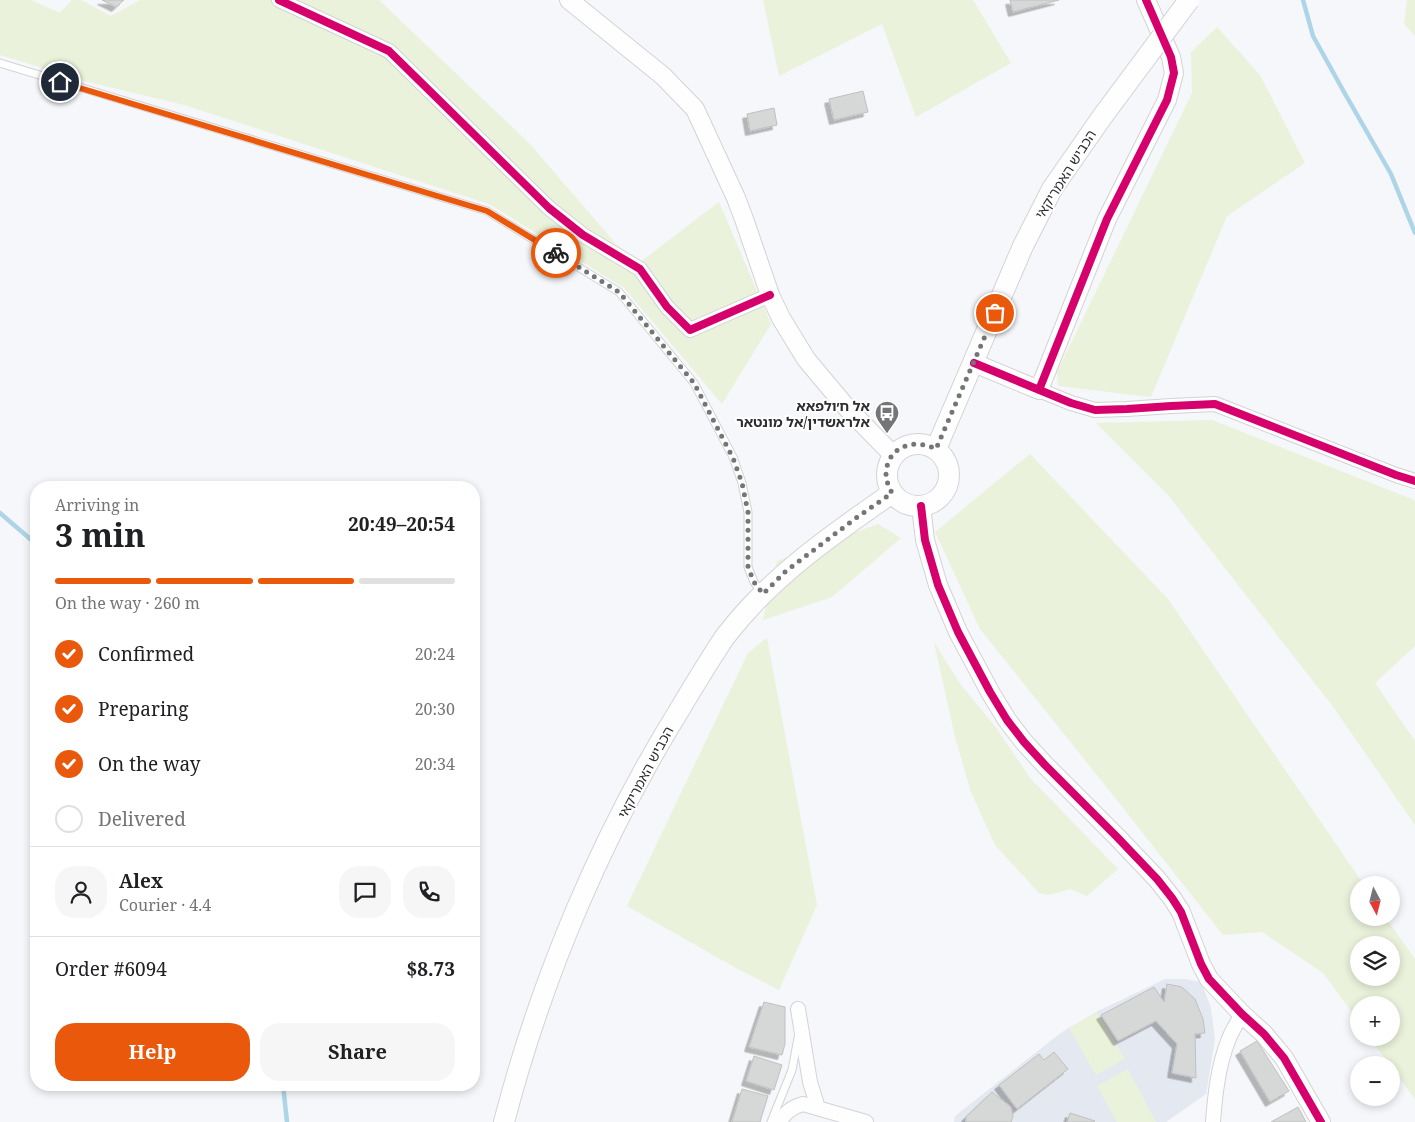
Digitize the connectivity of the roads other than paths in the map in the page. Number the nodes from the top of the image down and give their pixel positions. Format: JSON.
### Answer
{"nodes":[{"id":1,"x":278,"y":0,"type":"edge"},
{"id":2,"x":569,"y":0,"type":"edge"},
{"id":3,"x":1146,"y":0,"type":"edge"},
{"id":4,"x":1189,"y":0,"type":"edge"},
{"id":5,"x":0,"y":63,"type":"edge"},
{"id":6,"x":770,"y":295,"type":"junction"},
{"id":7,"x":974,"y":363,"type":"junction"},
{"id":8,"x":1039,"y":390,"type":"junction"},
{"id":9,"x":936,"y":449,"type":"junction"},
{"id":10,"x":894,"y":455,"type":"junction"},
{"id":11,"x":1415,"y":480,"type":"edge"},
{"id":12,"x":892,"y":493,"type":"junction"},
{"id":13,"x":921,"y":506,"type":"junction"},
{"id":14,"x":763,"y":594,"type":"junction"},
{"id":15,"x":798,"y":1009,"type":"dead end"},
{"id":16,"x":1242,"y":1014,"type":"junction"},
{"id":17,"x":801,"y":1025,"type":"junction"},
{"id":18,"x":818,"y":1108,"type":"junction"},
{"id":19,"x":860,"y":1121,"type":"edge"},
{"id":20,"x":504,"y":1122,"type":"edge"},
{"id":21,"x":771,"y":1122,"type":"edge"},
{"id":22,"x":779,"y":1122,"type":"edge"},
{"id":23,"x":1213,"y":1122,"type":"edge"},
{"id":24,"x":1321,"y":1122,"type":"edge"}],
"edges":[{"from":1,"to":6,"type":"street"},
{"from":2,"to":6,"type":"street"},
{"from":3,"to":8,"type":"street"},
{"from":4,"to":7,"type":"main road","name":"הכביש האמריקאי","bridge":true},
{"from":5,"to":14,"type":"lane"},
{"from":6,"to":10,"type":"street"},
{"from":7,"to":8,"type":"street"},
{"from":7,"to":9,"type":"main road","name":"הכביש האמריקאי"},
{"from":8,"to":11,"type":"street"},
{"from":9,"to":10,"type":"main road"},
{"from":9,"to":13,"type":"main road"},
{"from":10,"to":12,"type":"main road"},
{"from":12,"to":13,"type":"main road"},
{"from":12,"to":14,"type":"main road","name":"הכביש האמריקאי"},
{"from":13,"to":16,"type":"street"},
{"from":14,"to":20,"type":"main road","name":"הכביש האמריקאי"},
{"from":15,"to":17,"type":"street"},
{"from":16,"to":23,"type":"street"},
{"from":16,"to":24,"type":"street"},
{"from":17,"to":18,"type":"street"},
{"from":17,"to":21,"type":"lane"},
{"from":18,"to":19,"type":"street"},
{"from":18,"to":22,"type":"street"}]}
